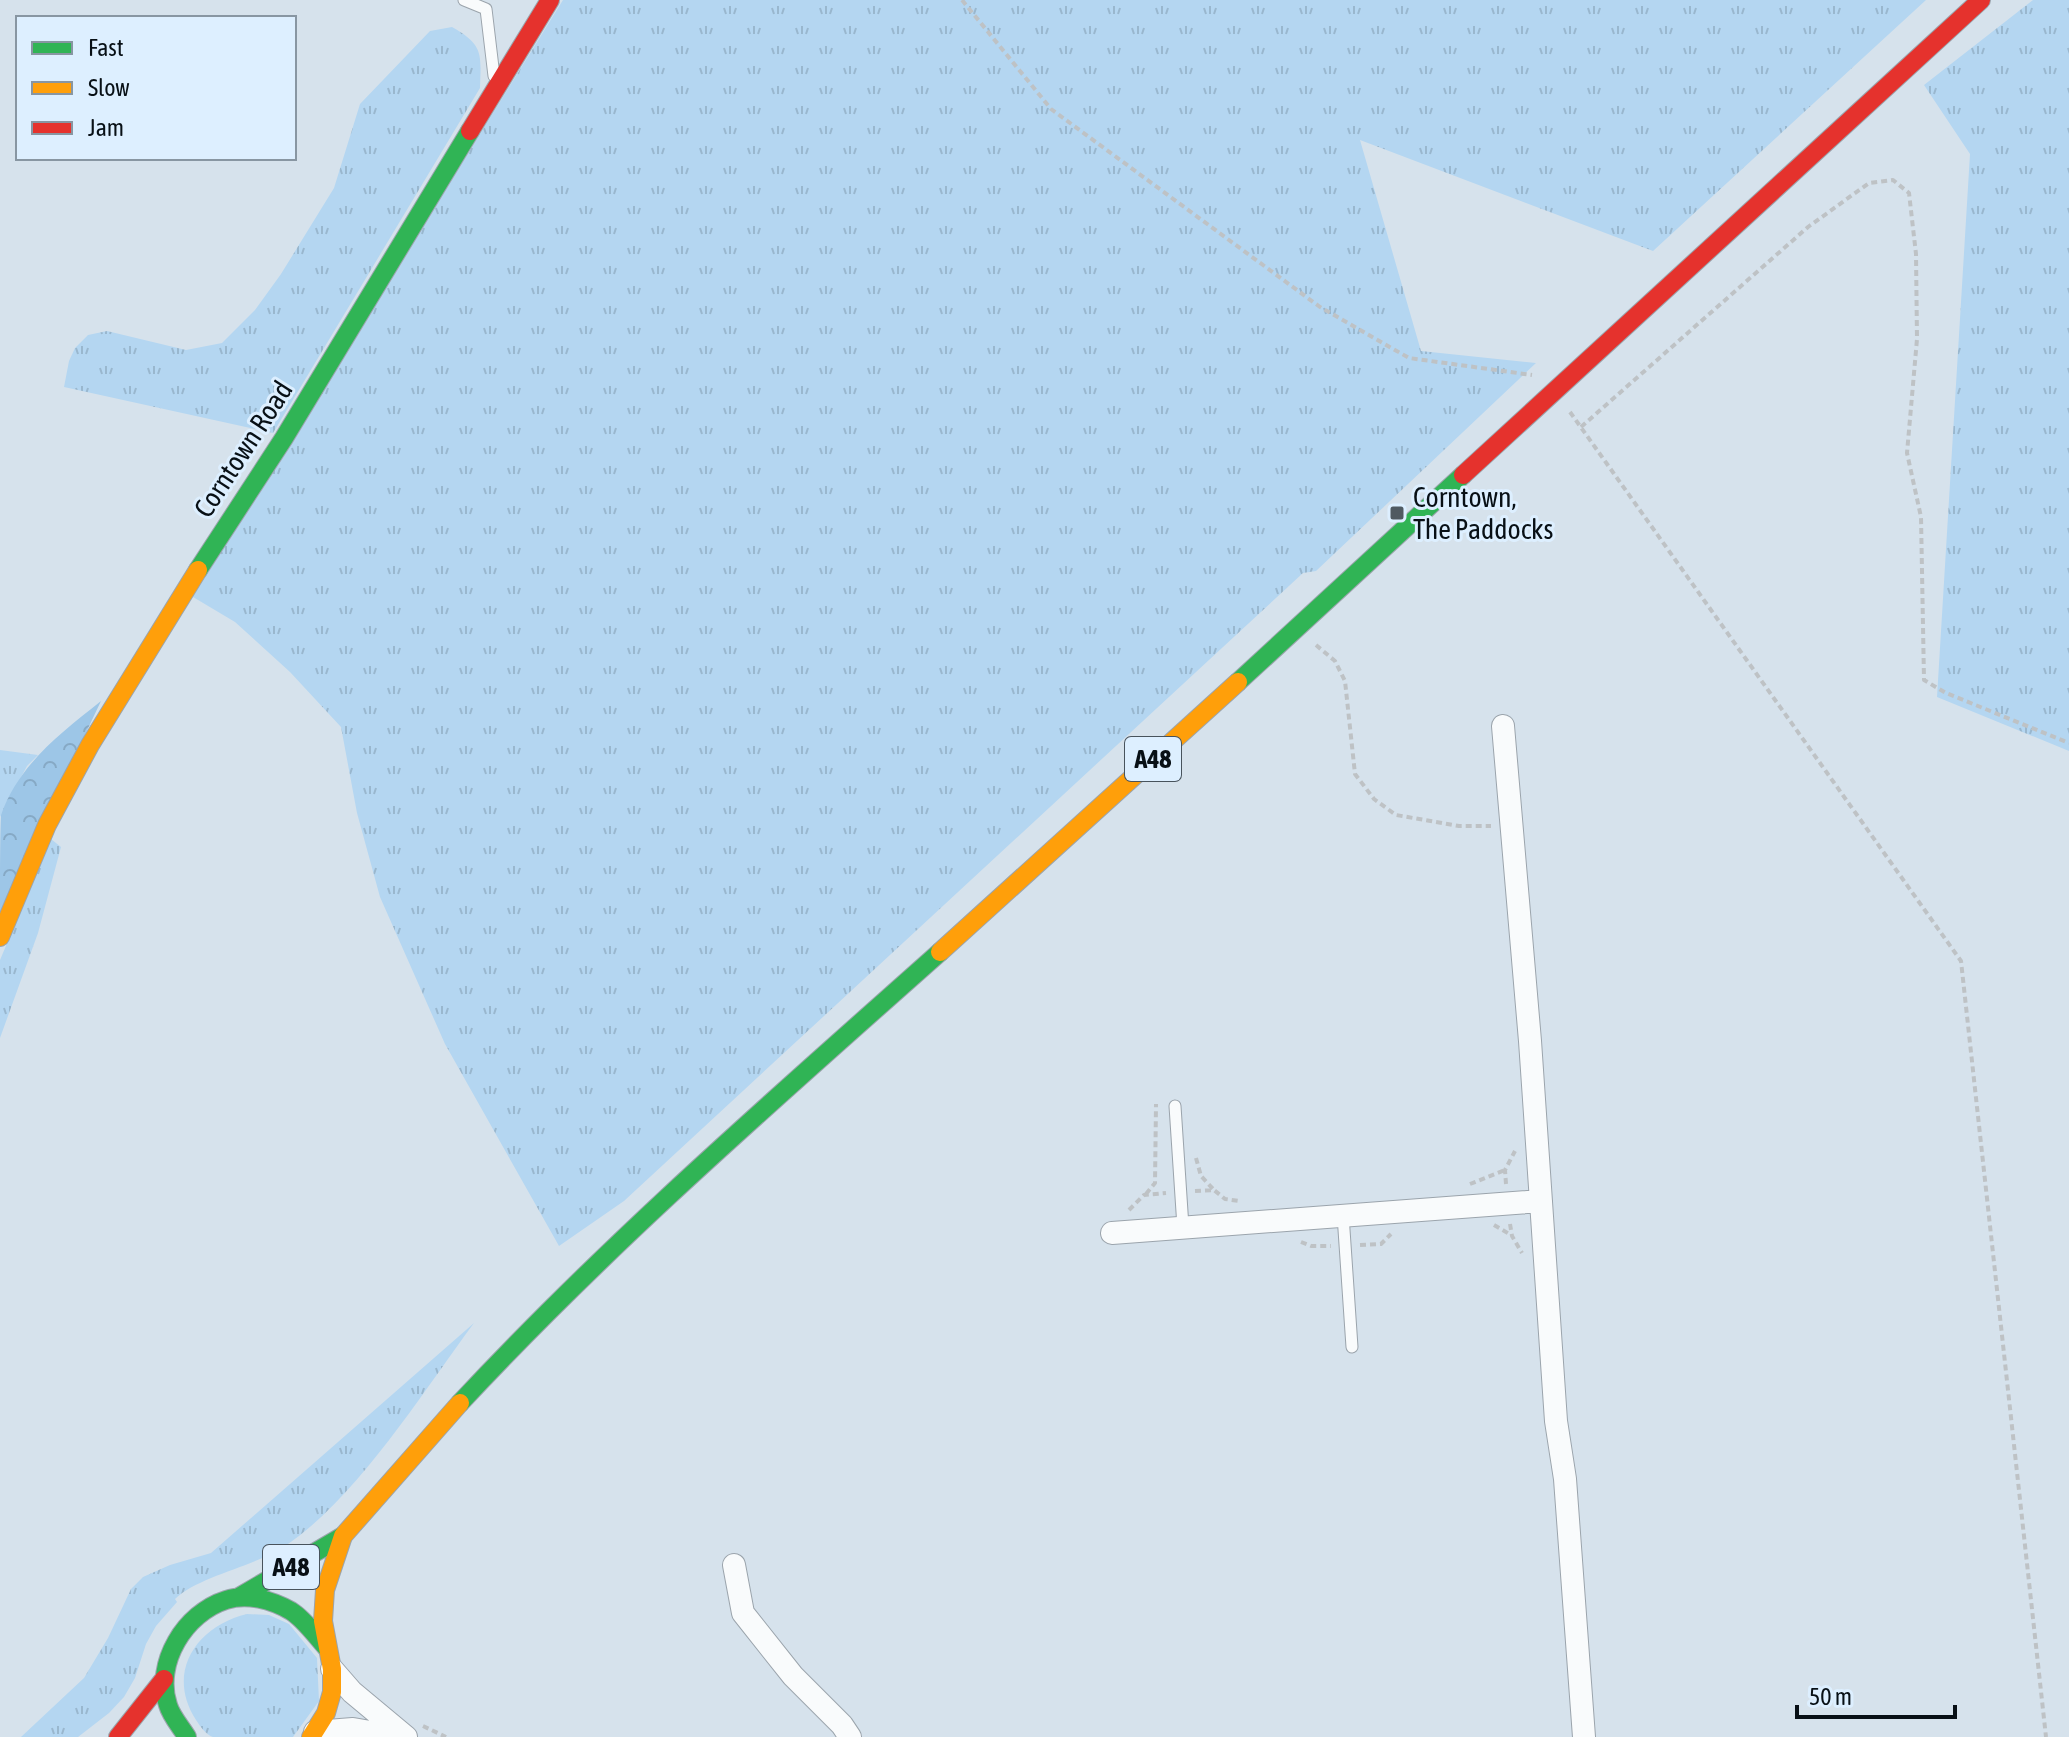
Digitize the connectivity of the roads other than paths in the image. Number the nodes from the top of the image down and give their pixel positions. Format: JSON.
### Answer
{"nodes":[{"id":1,"x":464,"y":0,"type":"edge"},
{"id":2,"x":550,"y":0,"type":"edge"},
{"id":3,"x":1981,"y":0,"type":"edge"},
{"id":4,"x":496,"y":93,"type":"junction"},
{"id":5,"x":1503,"y":726,"type":"dead end"},
{"id":6,"x":0,"y":937,"type":"edge"},
{"id":7,"x":1175,"y":1106,"type":"dead end"},
{"id":8,"x":1541,"y":1201,"type":"junction"},
{"id":9,"x":1343,"y":1215,"type":"junction"},
{"id":10,"x":1183,"y":1227,"type":"junction"},
{"id":11,"x":1112,"y":1233,"type":"dead end"},
{"id":12,"x":1352,"y":1347,"type":"dead end"},
{"id":13,"x":343,"y":1536,"type":"junction"},
{"id":14,"x":734,"y":1565,"type":"dead end"},
{"id":15,"x":239,"y":1597,"type":"junction"},
{"id":16,"x":326,"y":1647,"type":"junction"},
{"id":17,"x":332,"y":1669,"type":"junction"},
{"id":18,"x":164,"y":1679,"type":"junction"},
{"id":19,"x":313,"y":1735,"type":"edge"},
{"id":20,"x":118,"y":1737,"type":"edge"},
{"id":21,"x":187,"y":1737,"type":"edge"},
{"id":22,"x":399,"y":1737,"type":"edge"},
{"id":23,"x":406,"y":1737,"type":"edge"},
{"id":24,"x":850,"y":1737,"type":"edge"},
{"id":25,"x":1584,"y":1737,"type":"edge"}],
"edges":[{"from":1,"to":4,"type":"lane"},
{"from":2,"to":4,"type":"main road","name":"Corntown Road"},
{"from":3,"to":13,"type":"main road","number":"A48"},
{"from":4,"to":6,"type":"main road","name":"Corntown Road"},
{"from":5,"to":8,"type":"street"},
{"from":7,"to":10,"type":"lane"},
{"from":8,"to":9,"type":"street"},
{"from":8,"to":25,"type":"street"},
{"from":9,"to":10,"type":"street"},
{"from":9,"to":12,"type":"lane"},
{"from":10,"to":11,"type":"street"},
{"from":13,"to":15,"type":"main road","number":"A48"},
{"from":13,"to":16,"type":"main road","number":"A48"},
{"from":14,"to":24,"type":"street"},
{"from":15,"to":16,"type":"main road","number":"A48"},
{"from":15,"to":18,"type":"main road","number":"A48"},
{"from":16,"to":17,"type":"main road","number":"A48"},
{"from":17,"to":19,"type":"main road","number":"A48"},
{"from":17,"to":23,"type":"street"},
{"from":18,"to":20,"type":"main road","number":"A48"},
{"from":18,"to":21,"type":"main road"},
{"from":19,"to":22,"type":"street"}]}
